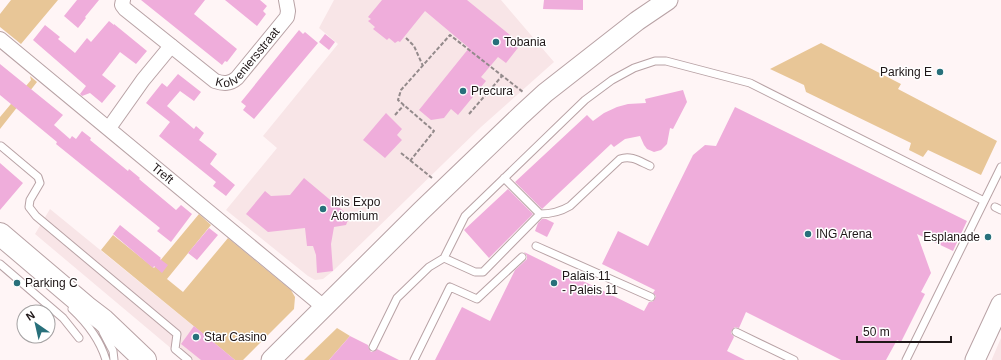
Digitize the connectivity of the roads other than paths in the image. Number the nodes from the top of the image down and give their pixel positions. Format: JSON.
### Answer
{"nodes":[{"id":1,"x":123,"y":0,"type":"edge"},
{"id":2,"x":286,"y":0,"type":"edge"},
{"id":3,"x":666,"y":1,"type":"edge"},
{"id":4,"x":0,"y":39,"type":"edge"},
{"id":5,"x":171,"y":46,"type":"junction"},
{"id":6,"x":108,"y":128,"type":"junction"},
{"id":7,"x":1,"y":146,"type":"edge"},
{"id":8,"x":650,"y":166,"type":"dead end"},
{"id":9,"x":1001,"y":167,"type":"edge"},
{"id":10,"x":504,"y":178,"type":"junction"},
{"id":11,"x":984,"y":202,"type":"junction"},
{"id":12,"x":540,"y":214,"type":"junction"},
{"id":13,"x":0,"y":234,"type":"edge"},
{"id":14,"x":536,"y":246,"type":"dead end"},
{"id":15,"x":522,"y":257,"type":"dead end"},
{"id":16,"x":444,"y":258,"type":"junction"},
{"id":17,"x":0,"y":264,"type":"edge"},
{"id":18,"x":651,"y":297,"type":"dead end"},
{"id":19,"x":1001,"y":304,"type":"edge"},
{"id":20,"x":78,"y":307,"type":"junction"},
{"id":21,"x":325,"y":308,"type":"junction"},
{"id":22,"x":736,"y":332,"type":"dead end"},
{"id":23,"x":79,"y":338,"type":"dead end"},
{"id":24,"x":373,"y":347,"type":"dead end"},
{"id":25,"x":106,"y":360,"type":"edge"},
{"id":26,"x":114,"y":360,"type":"edge"},
{"id":27,"x":145,"y":360,"type":"edge"},
{"id":28,"x":188,"y":360,"type":"edge"},
{"id":29,"x":271,"y":360,"type":"edge"},
{"id":30,"x":414,"y":360,"type":"edge"},
{"id":31,"x":794,"y":360,"type":"edge"},
{"id":32,"x":906,"y":360,"type":"edge"},
{"id":33,"x":975,"y":360,"type":"edge"}],
"edges":[{"from":1,"to":5,"type":"street","name":"Kolveniersstraat"},
{"from":2,"to":5,"type":"street","name":"Kolveniersstraat"},
{"from":3,"to":21,"type":"main road"},
{"from":4,"to":6,"type":"street","name":"Treft"},
{"from":5,"to":6,"type":"street"},
{"from":6,"to":21,"type":"street","name":"Treft"},
{"from":7,"to":28,"type":"lane"},
{"from":8,"to":12,"type":"lane"},
{"from":9,"to":11,"type":"lane"},
{"from":10,"to":11,"type":"lane"},
{"from":10,"to":12,"type":"lane"},
{"from":10,"to":16,"type":"lane"},
{"from":11,"to":32,"type":"lane"},
{"from":12,"to":16,"type":"lane"},
{"from":13,"to":20,"type":"highway"},
{"from":14,"to":18,"type":"lane"},
{"from":15,"to":30,"type":"lane"},
{"from":16,"to":24,"type":"lane"},
{"from":17,"to":23,"type":"lane"},
{"from":19,"to":33,"type":"main road"},
{"from":20,"to":25,"type":"lane"},
{"from":20,"to":26,"type":"lane"},
{"from":20,"to":27,"type":"highway"},
{"from":21,"to":29,"type":"main road"},
{"from":22,"to":31,"type":"lane"}]}
